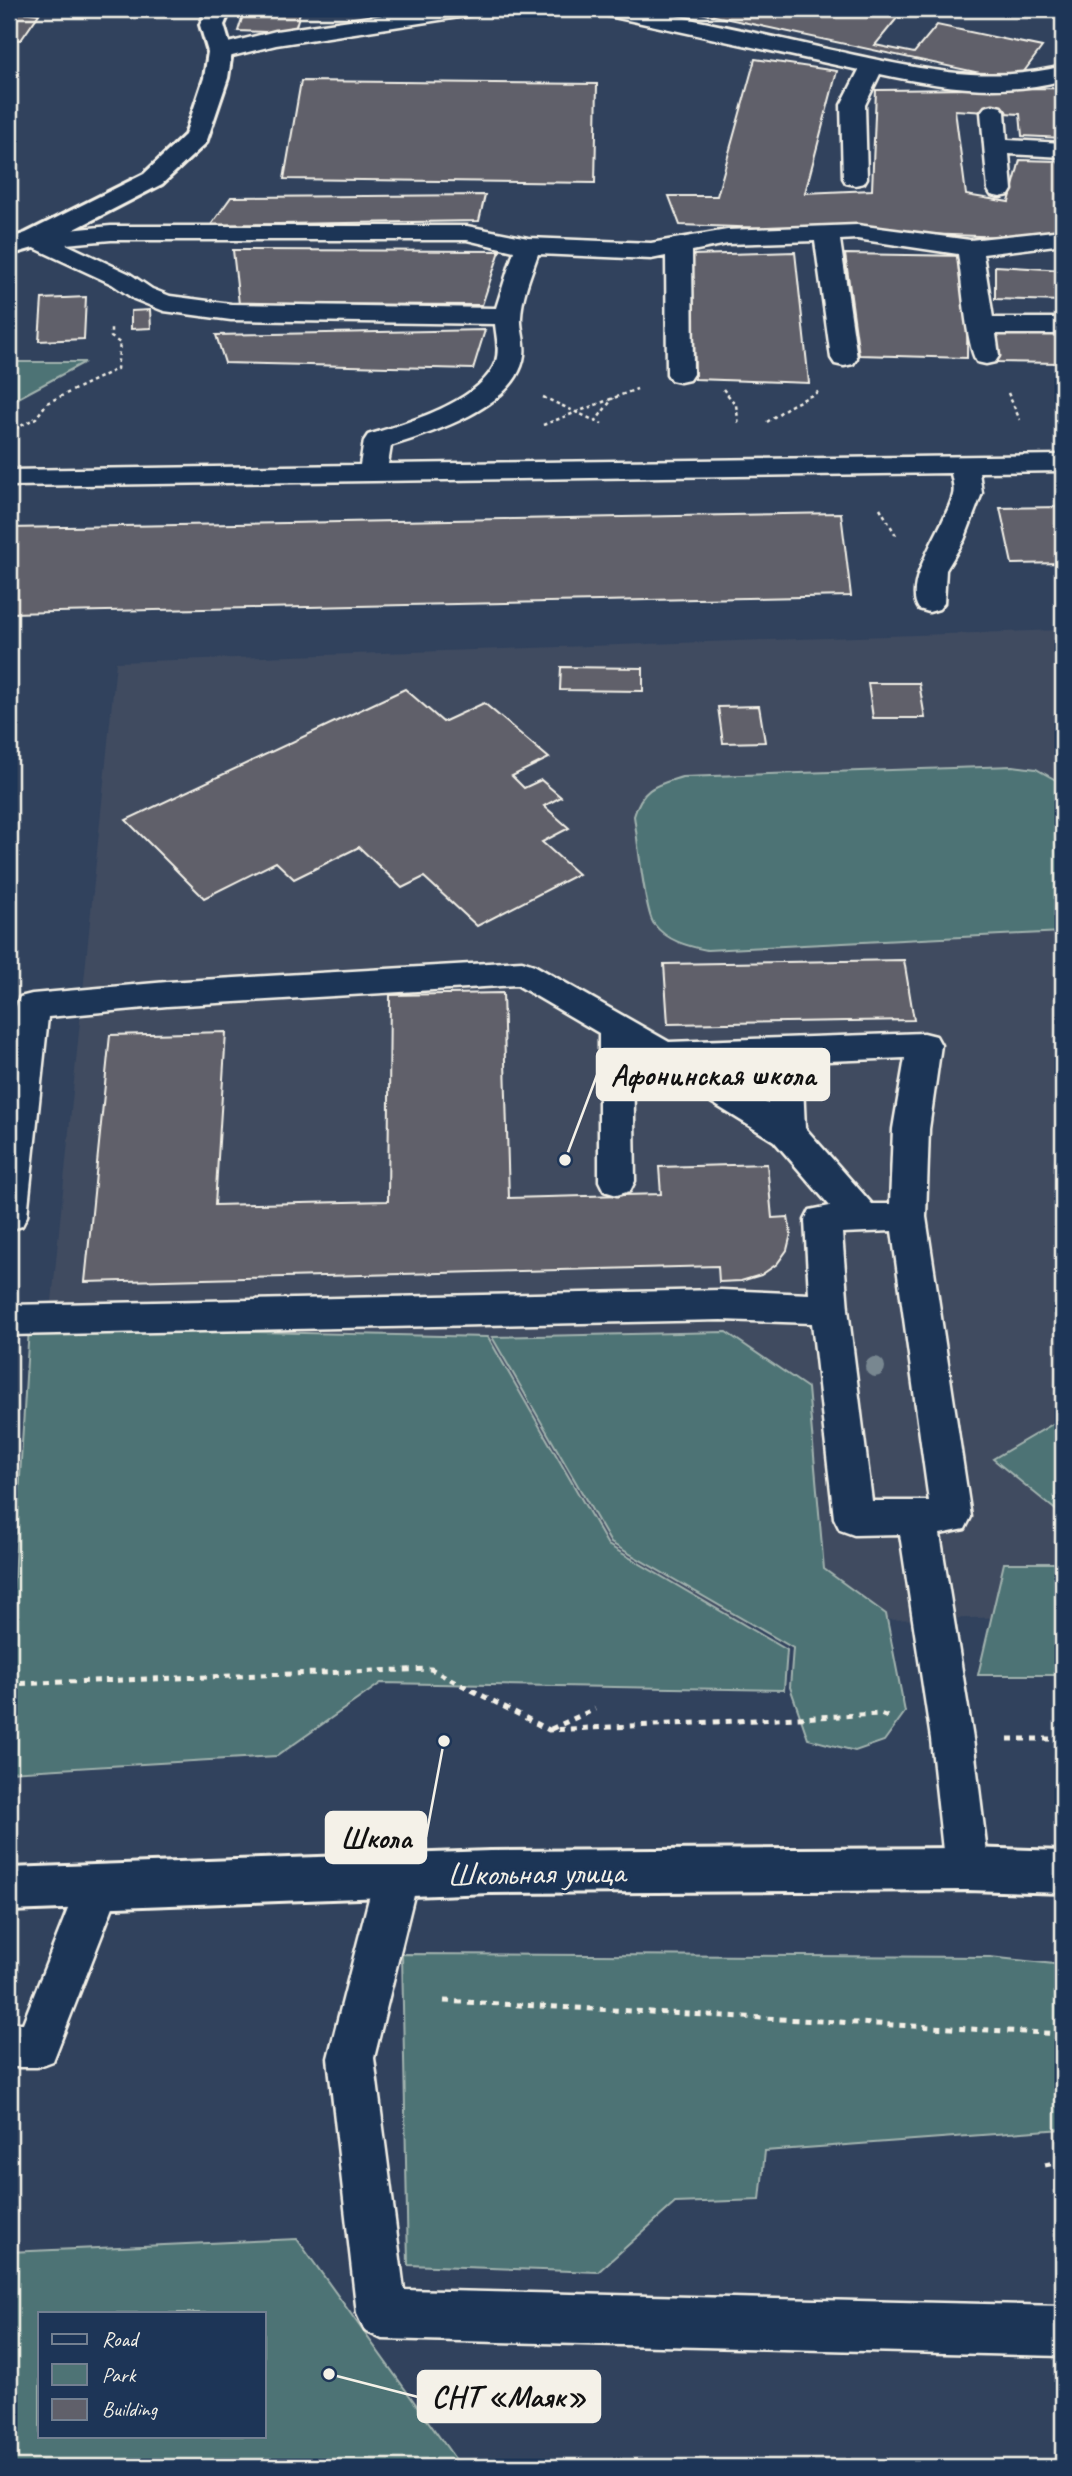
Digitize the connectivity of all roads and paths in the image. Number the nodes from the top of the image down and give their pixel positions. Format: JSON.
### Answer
{"nodes":[{"id":1,"x":219,"y":9,"type":"edge"},
{"id":2,"x":466,"y":9,"type":"edge"},
{"id":3,"x":609,"y":9,"type":"edge"},
{"id":4,"x":220,"y":52,"type":"junction"},
{"id":5,"x":873,"y":65,"type":"junction"},
{"id":6,"x":1063,"y":73,"type":"edge"},
{"id":7,"x":993,"y":112,"type":"dead end"},
{"id":8,"x":996,"y":146,"type":"junction"},
{"id":9,"x":1063,"y":150,"type":"edge"},
{"id":10,"x":855,"y":178,"type":"dead end"},
{"id":11,"x":1000,"y":190,"type":"dead end"},
{"id":12,"x":184,"y":232,"type":"junction"},
{"id":13,"x":826,"y":233,"type":"junction"},
{"id":14,"x":1063,"y":237,"type":"edge"},
{"id":15,"x":35,"y":239,"type":"junction"},
{"id":16,"x":528,"y":246,"type":"junction"},
{"id":17,"x":9,"y":247,"type":"edge"},
{"id":18,"x":679,"y":247,"type":"junction"},
{"id":19,"x":970,"y":248,"type":"junction"},
{"id":20,"x":131,"y":265,"type":"junction"},
{"id":21,"x":508,"y":316,"type":"junction"},
{"id":22,"x":981,"y":326,"type":"junction"},
{"id":23,"x":1063,"y":326,"type":"edge"},
{"id":24,"x":986,"y":356,"type":"joint"},
{"id":25,"x":844,"y":358,"type":"joint"},
{"id":26,"x":680,"y":374,"type":"junction"},
{"id":27,"x":9,"y":432,"type":"edge"},
{"id":28,"x":742,"y":440,"type":"junction"},
{"id":29,"x":964,"y":463,"type":"junction"},
{"id":30,"x":1052,"y":463,"type":"edge"},
{"id":31,"x":840,"y":466,"type":"junction"},
{"id":32,"x":747,"y":468,"type":"junction"},
{"id":33,"x":472,"y":473,"type":"junction"},
{"id":34,"x":372,"y":474,"type":"junction"},
{"id":35,"x":9,"y":478,"type":"edge"},
{"id":36,"x":932,"y":570,"type":"junction"},
{"id":37,"x":929,"y":603,"type":"dead end"},
{"id":38,"x":616,"y":1028,"type":"junction"},
{"id":39,"x":784,"y":1050,"type":"junction"},
{"id":40,"x":663,"y":1055,"type":"junction"},
{"id":41,"x":786,"y":1132,"type":"junction"},
{"id":42,"x":617,"y":1181,"type":"dead end"},
{"id":43,"x":9,"y":1216,"type":"edge"},
{"id":44,"x":908,"y":1217,"type":"junction"},
{"id":45,"x":863,"y":1219,"type":"junction"},
{"id":46,"x":829,"y":1309,"type":"junction"},
{"id":47,"x":9,"y":1320,"type":"edge"},
{"id":48,"x":917,"y":1517,"type":"junction"},
{"id":49,"x":9,"y":1684,"type":"edge"},
{"id":50,"x":595,"y":1709,"type":"dead end"},
{"id":51,"x":549,"y":1730,"type":"junction"},
{"id":52,"x":952,"y":1739,"type":"junction"},
{"id":53,"x":967,"y":1868,"type":"junction"},
{"id":54,"x":1063,"y":1872,"type":"edge"},
{"id":55,"x":397,"y":1875,"type":"junction"},
{"id":56,"x":99,"y":1886,"type":"junction"},
{"id":57,"x":9,"y":1890,"type":"edge"},
{"id":58,"x":444,"y":2001,"type":"dead end"},
{"id":59,"x":1063,"y":2034,"type":"edge"},
{"id":60,"x":9,"y":2046,"type":"edge"},
{"id":61,"x":1063,"y":2161,"type":"edge"},
{"id":62,"x":1045,"y":2165,"type":"dead end"},
{"id":63,"x":1063,"y":2332,"type":"edge"}],
"edges":[{"from":1,"to":4,"type":"main road"},
{"from":2,"to":4,"type":"lane"},
{"from":3,"to":5,"type":"lane"},
{"from":4,"to":15,"type":"main road"},
{"from":5,"to":6,"type":"lane"},
{"from":5,"to":10,"type":"lane"},
{"from":7,"to":8,"type":"lane"},
{"from":8,"to":9,"type":"lane"},
{"from":8,"to":11,"type":"lane"},
{"from":12,"to":15,"type":"lane"},
{"from":12,"to":16,"type":"lane"},
{"from":12,"to":20,"type":"lane"},
{"from":13,"to":18,"type":"lane"},
{"from":13,"to":19,"type":"lane"},
{"from":13,"to":25,"type":"lane"},
{"from":14,"to":19,"type":"lane"},
{"from":15,"to":17,"type":"main road"},
{"from":15,"to":20,"type":"lane"},
{"from":16,"to":18,"type":"lane"},
{"from":16,"to":21,"type":"lane"},
{"from":18,"to":26,"type":"lane"},
{"from":19,"to":22,"type":"lane"},
{"from":20,"to":21,"type":"lane"},
{"from":20,"to":27,"type":"path"},
{"from":21,"to":34,"type":"lane"},
{"from":22,"to":23,"type":"lane"},
{"from":22,"to":24,"type":"lane"},
{"from":24,"to":30,"type":"path"},
{"from":25,"to":28,"type":"path"},
{"from":26,"to":28,"type":"path"},
{"from":26,"to":33,"type":"path"},
{"from":28,"to":32,"type":"path"},
{"from":29,"to":30,"type":"lane"},
{"from":29,"to":31,"type":"lane"},
{"from":29,"to":36,"type":"lane"},
{"from":31,"to":32,"type":"lane"},
{"from":31,"to":36,"type":"path"},
{"from":32,"to":33,"type":"lane"},
{"from":33,"to":34,"type":"lane"},
{"from":34,"to":35,"type":"lane"},
{"from":36,"to":37,"type":"lane"},
{"from":38,"to":40,"type":"lane"},
{"from":38,"to":42,"type":"lane"},
{"from":38,"to":43,"type":"lane"},
{"from":39,"to":40,"type":"lane"},
{"from":39,"to":41,"type":"lane"},
{"from":39,"to":44,"type":"lane"},
{"from":40,"to":41,"type":"lane"},
{"from":41,"to":45,"type":"lane"},
{"from":44,"to":45,"type":"lane"},
{"from":44,"to":48,"type":"lane"},
{"from":45,"to":46,"type":"lane"},
{"from":46,"to":47,"type":"lane"},
{"from":46,"to":48,"type":"lane"},
{"from":48,"to":52,"type":"lane"},
{"from":49,"to":51,"type":"path"},
{"from":50,"to":51,"type":"path"},
{"from":51,"to":52,"type":"path"},
{"from":52,"to":53,"type":"lane"},
{"from":53,"to":54,"type":"main road","name":"Школьная улица"},
{"from":53,"to":55,"type":"main road","name":"Школьная улица"},
{"from":55,"to":56,"type":"main road","name":"Школьная улица"},
{"from":55,"to":63,"type":"lane"},
{"from":56,"to":57,"type":"main road","name":"Школьная улица"},
{"from":56,"to":60,"type":"lane"},
{"from":58,"to":59,"type":"path"},
{"from":61,"to":62,"type":"path"}]}
